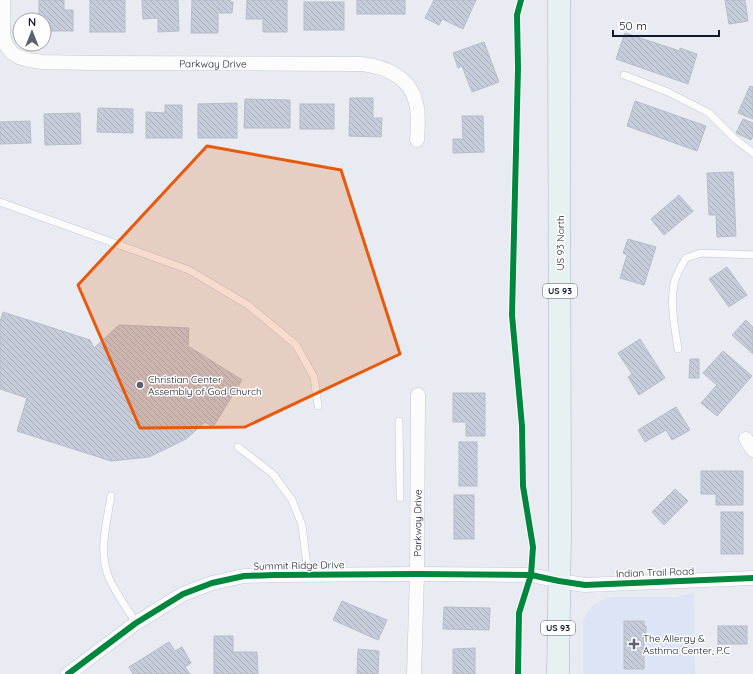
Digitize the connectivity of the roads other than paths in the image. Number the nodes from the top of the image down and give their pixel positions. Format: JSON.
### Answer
{"nodes":[{"id":1,"x":3,"y":0,"type":"edge"},
{"id":2,"x":559,"y":0,"type":"edge"},
{"id":3,"x":624,"y":75,"type":"dead end"},
{"id":4,"x":417,"y":140,"type":"dead end"},
{"id":5,"x":753,"y":153,"type":"edge"},
{"id":6,"x":0,"y":202,"type":"edge"},
{"id":7,"x":753,"y":255,"type":"edge"},
{"id":8,"x":678,"y":349,"type":"dead end"},
{"id":9,"x":418,"y":395,"type":"dead end"},
{"id":10,"x":318,"y":406,"type":"dead end"},
{"id":11,"x":399,"y":420,"type":"dead end"},
{"id":12,"x":238,"y":447,"type":"dead end"},
{"id":13,"x":112,"y":496,"type":"dead end"},
{"id":14,"x":400,"y":498,"type":"dead end"},
{"id":15,"x":308,"y":574,"type":"junction"},
{"id":16,"x":417,"y":574,"type":"junction"},
{"id":17,"x":753,"y":578,"type":"edge"},
{"id":18,"x":559,"y":581,"type":"junction"},
{"id":19,"x":136,"y":623,"type":"junction"},
{"id":20,"x":68,"y":674,"type":"edge"},
{"id":21,"x":414,"y":674,"type":"edge"},
{"id":22,"x":558,"y":674,"type":"edge"}],
"edges":[{"from":1,"to":4,"type":"street","name":"Parkway Drive"},
{"from":2,"to":18,"type":"main road","name":"US 93 North","number":"US 93"},
{"from":3,"to":5,"type":"lane"},
{"from":6,"to":10,"type":"lane"},
{"from":7,"to":8,"type":"lane"},
{"from":9,"to":16,"type":"street","name":"Parkway Drive"},
{"from":11,"to":14,"type":"lane"},
{"from":12,"to":15,"type":"lane"},
{"from":13,"to":19,"type":"lane"},
{"from":15,"to":16,"type":"street","name":"Summit Ridge Drive"},
{"from":15,"to":19,"type":"street","name":"Summit Ridge Drive"},
{"from":16,"to":18,"type":"street","name":"Summit Ridge Drive"},
{"from":16,"to":21,"type":"street","name":"Parkway Drive"},
{"from":17,"to":18,"type":"street","name":"Indian Trail Road"},
{"from":18,"to":22,"type":"main road","number":"US 93"},
{"from":19,"to":20,"type":"street","name":"Summit Ridge Drive"}]}
